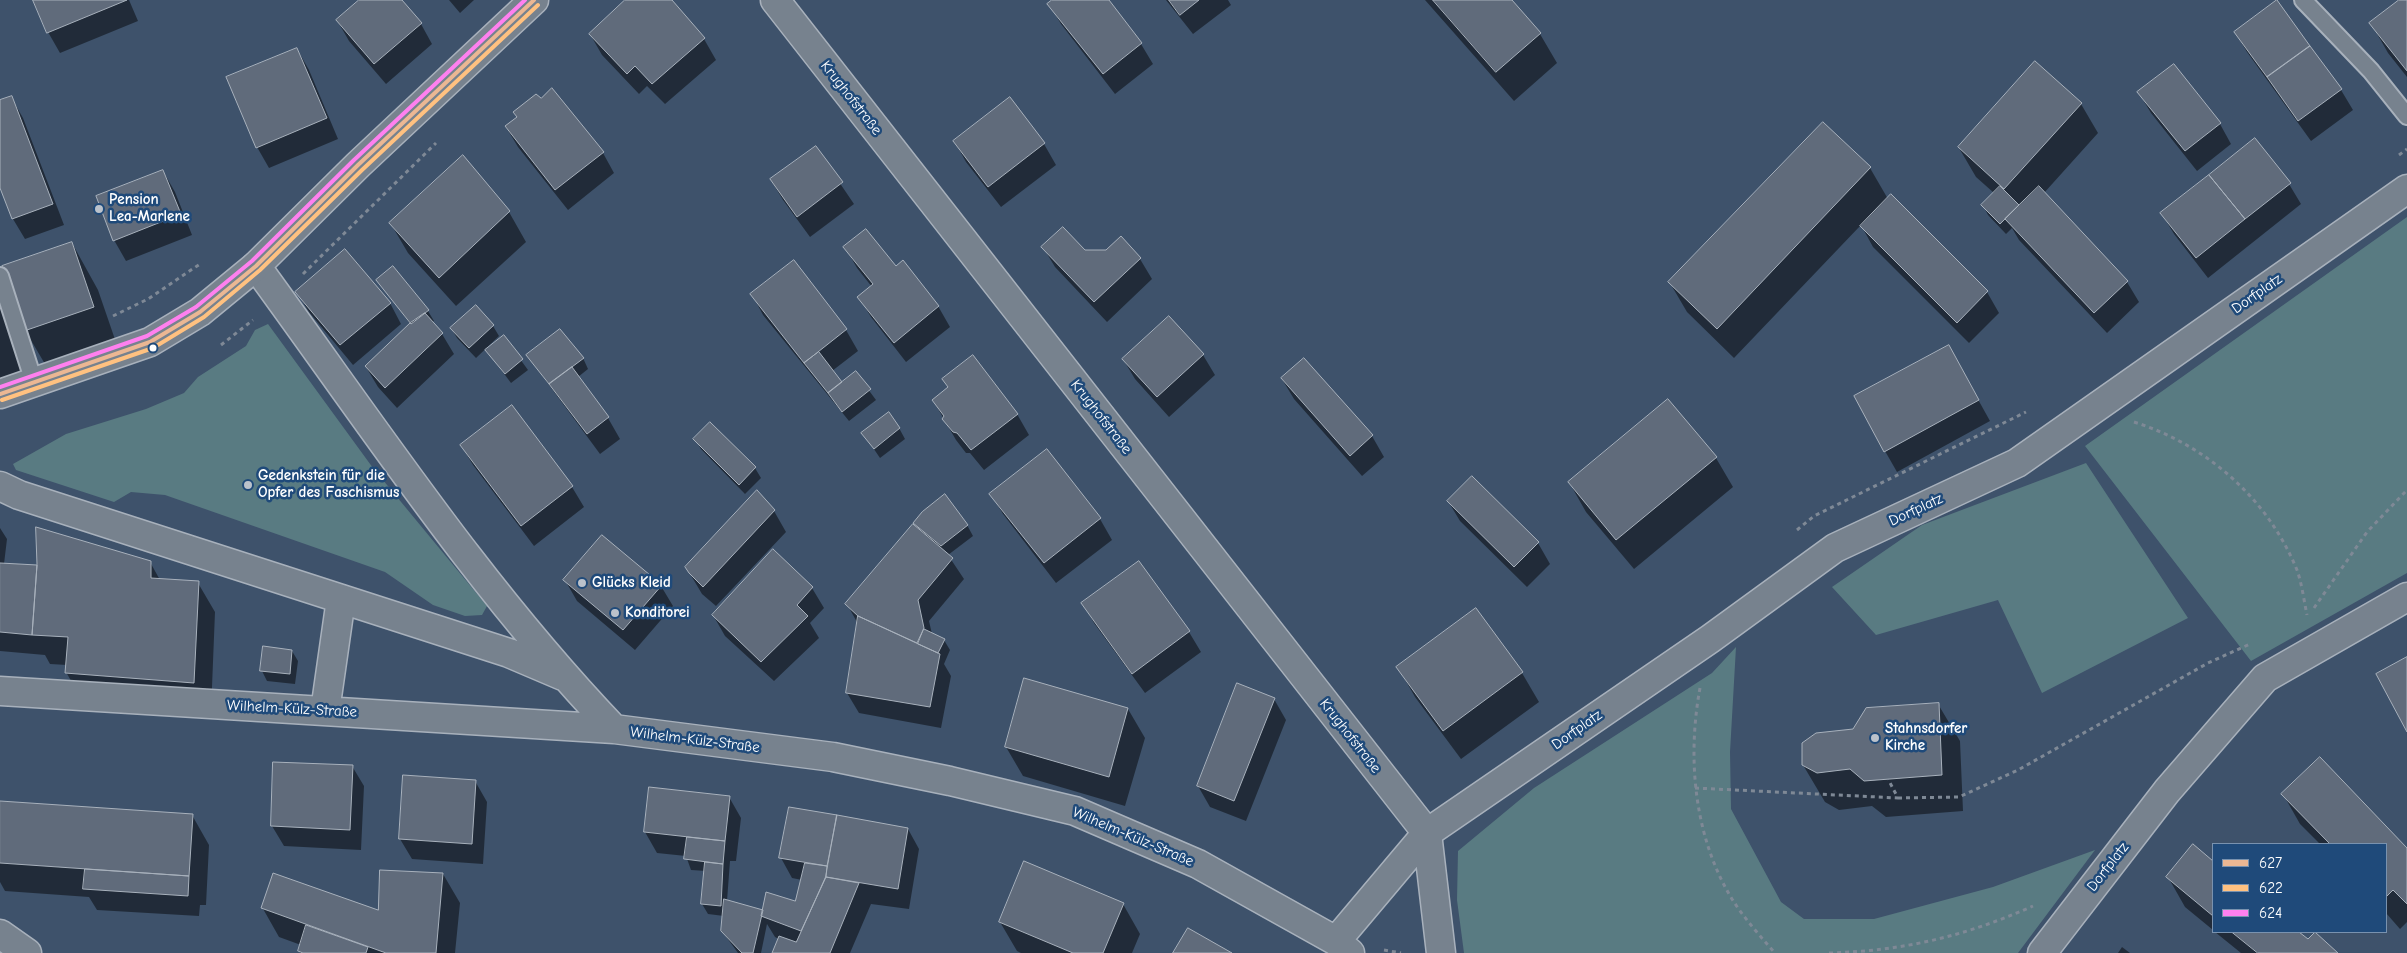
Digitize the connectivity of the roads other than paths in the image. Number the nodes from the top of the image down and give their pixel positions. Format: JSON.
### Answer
{"nodes":[{"id":1,"x":534,"y":0,"type":"edge"},
{"id":2,"x":775,"y":0,"type":"edge"},
{"id":3,"x":2303,"y":0,"type":"edge"},
{"id":4,"x":2407,"y":116,"type":"edge"},
{"id":5,"x":2407,"y":189,"type":"edge"},
{"id":6,"x":256,"y":266,"type":"junction"},
{"id":7,"x":0,"y":276,"type":"edge"},
{"id":8,"x":34,"y":382,"type":"junction"},
{"id":9,"x":0,"y":394,"type":"edge"},
{"id":10,"x":0,"y":486,"type":"edge"},
{"id":11,"x":2407,"y":596,"type":"edge"},
{"id":12,"x":341,"y":599,"type":"junction"},
{"id":13,"x":563,"y":676,"type":"junction"},
{"id":14,"x":0,"y":691,"type":"edge"},
{"id":15,"x":325,"y":711,"type":"junction"},
{"id":16,"x":614,"y":729,"type":"junction"},
{"id":17,"x":1427,"y":833,"type":"junction"},
{"id":18,"x":0,"y":934,"type":"edge"},
{"id":19,"x":1343,"y":947,"type":"edge"},
{"id":20,"x":27,"y":953,"type":"edge"},
{"id":21,"x":1442,"y":953,"type":"edge"},
{"id":22,"x":2042,"y":953,"type":"edge"}],
"edges":[{"from":1,"to":6,"type":"street"},
{"from":2,"to":17,"type":"street","name":"Krughofstraße"},
{"from":3,"to":4,"type":"lane"},
{"from":5,"to":17,"type":"street","name":"Dorfplatz"},
{"from":6,"to":8,"type":"street"},
{"from":6,"to":13,"type":"street"},
{"from":7,"to":8,"type":"lane"},
{"from":8,"to":9,"type":"street"},
{"from":10,"to":12,"type":"street"},
{"from":11,"to":22,"type":"street","name":"Dorfplatz"},
{"from":12,"to":13,"type":"street"},
{"from":12,"to":15,"type":"street"},
{"from":13,"to":16,"type":"street"},
{"from":14,"to":15,"type":"street","name":"Wilhelm-Külz-Straße"},
{"from":15,"to":16,"type":"street","name":"Wilhelm-Külz-Straße"},
{"from":16,"to":19,"type":"street","name":"Wilhelm-Külz-Straße"},
{"from":17,"to":19,"type":"street","name":"Dorfplatz"},
{"from":17,"to":21,"type":"street"},
{"from":18,"to":20,"type":"street"}]}
